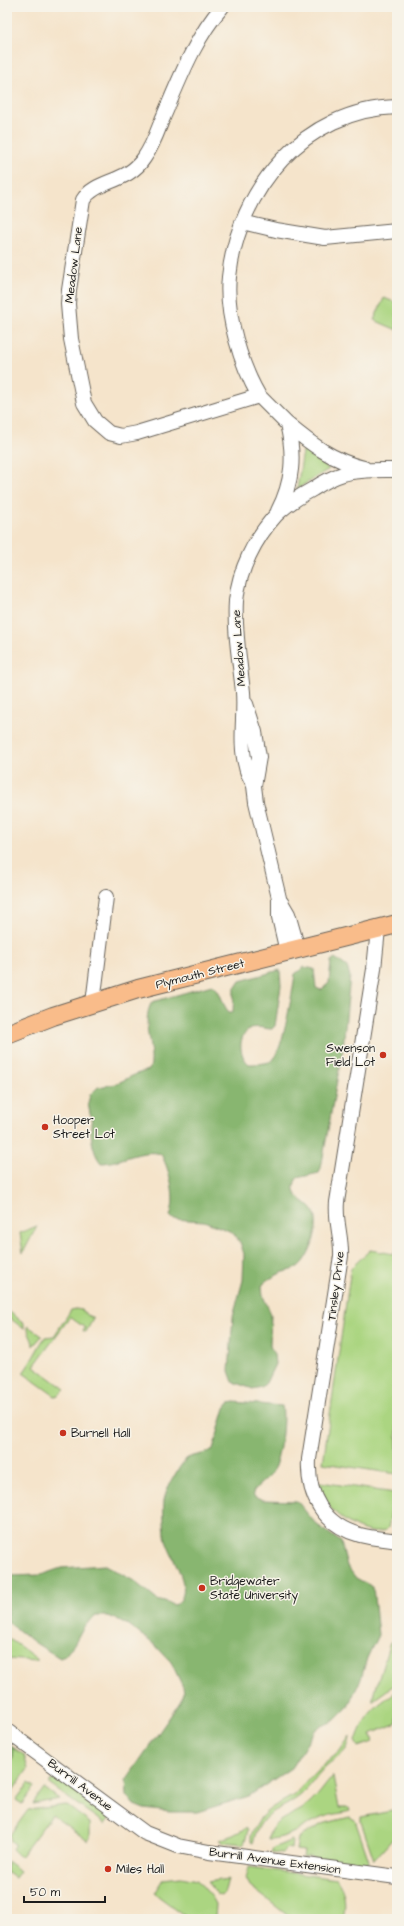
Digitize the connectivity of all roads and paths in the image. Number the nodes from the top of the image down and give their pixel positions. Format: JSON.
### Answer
{"nodes":[{"id":1,"x":222,"y":7,"type":"edge"},
{"id":2,"x":397,"y":107,"type":"edge"},
{"id":3,"x":242,"y":222,"type":"junction"},
{"id":4,"x":397,"y":231,"type":"edge"},
{"id":5,"x":259,"y":396,"type":"junction"},
{"id":6,"x":287,"y":424,"type":"junction"},
{"id":7,"x":380,"y":470,"type":"junction"},
{"id":8,"x":397,"y":470,"type":"edge"},
{"id":9,"x":276,"y":515,"type":"junction"},
{"id":10,"x":106,"y":896,"type":"dead end"},
{"id":11,"x":397,"y":924,"type":"edge"},
{"id":12,"x":378,"y":929,"type":"junction"},
{"id":13,"x":293,"y":950,"type":"junction"},
{"id":14,"x":93,"y":1003,"type":"junction"},
{"id":15,"x":7,"y":1034,"type":"edge"},
{"id":16,"x":397,"y":1541,"type":"edge"},
{"id":17,"x":7,"y":1731,"type":"edge"},
{"id":18,"x":154,"y":1838,"type":"joint"},
{"id":19,"x":397,"y":1877,"type":"edge"}],
"edges":[{"from":1,"to":5,"type":"street","name":"Meadow Lane"},
{"from":2,"to":3,"type":"street","name":"Meadow Lane"},
{"from":3,"to":4,"type":"street"},
{"from":3,"to":5,"type":"street","name":"Meadow Lane"},
{"from":5,"to":6,"type":"street","name":"Meadow Lane"},
{"from":6,"to":7,"type":"street","name":"Meadow Lane"},
{"from":6,"to":9,"type":"street","name":"Meadow Lane"},
{"from":7,"to":8,"type":"street","name":"Meadow Lane"},
{"from":7,"to":9,"type":"street","name":"Meadow Lane"},
{"from":9,"to":13,"type":"street","name":"Meadow Lane"},
{"from":10,"to":14,"type":"street"},
{"from":11,"to":12,"type":"main road","name":"Plymouth Street"},
{"from":12,"to":13,"type":"main road","name":"Plymouth Street"},
{"from":12,"to":16,"type":"street","name":"Tinsley Drive"},
{"from":13,"to":14,"type":"main road","name":"Plymouth Street"},
{"from":14,"to":15,"type":"main road","name":"Plymouth Street"},
{"from":17,"to":18,"type":"street","name":"Burrill Avenue"},
{"from":18,"to":19,"type":"street","name":"Burrill Avenue Extension"}]}
